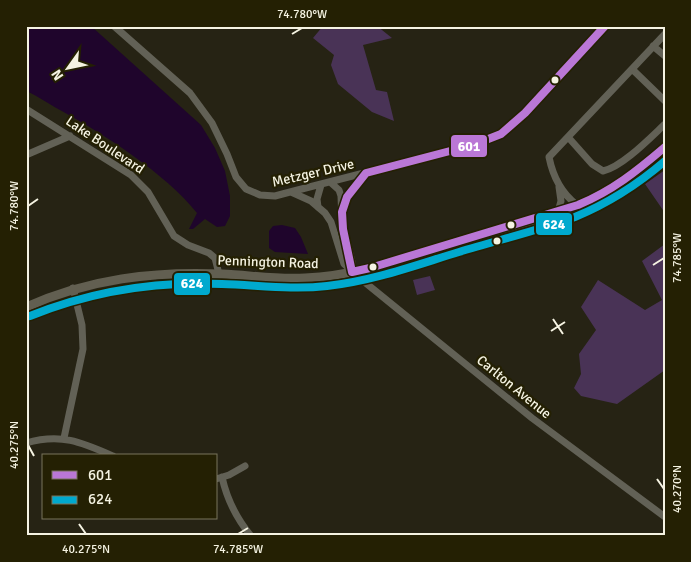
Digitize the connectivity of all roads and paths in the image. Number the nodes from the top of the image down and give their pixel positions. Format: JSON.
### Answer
{"nodes":[{"id":1,"x":114,"y":26,"type":"edge"},
{"id":2,"x":605,"y":26,"type":"edge"},
{"id":3,"x":665,"y":34,"type":"edge"},
{"id":4,"x":654,"y":46,"type":"junction"},
{"id":5,"x":665,"y":56,"type":"edge"},
{"id":6,"x":632,"y":69,"type":"junction"},
{"id":7,"x":665,"y":101,"type":"edge"},
{"id":8,"x":26,"y":108,"type":"edge"},
{"id":9,"x":665,"y":124,"type":"edge"},
{"id":10,"x":70,"y":136,"type":"junction"},
{"id":11,"x":568,"y":137,"type":"junction"},
{"id":12,"x":665,"y":147,"type":"edge"},
{"id":13,"x":26,"y":155,"type":"edge"},
{"id":14,"x":366,"y":173,"type":"junction"},
{"id":15,"x":330,"y":182,"type":"junction"},
{"id":16,"x":321,"y":184,"type":"junction"},
{"id":17,"x":558,"y":184,"type":"junction"},
{"id":18,"x":290,"y":192,"type":"junction"},
{"id":19,"x":576,"y":205,"type":"junction"},
{"id":20,"x":342,"y":206,"type":"junction"},
{"id":21,"x":318,"y":207,"type":"junction"},
{"id":22,"x":558,"y":212,"type":"junction"},
{"id":23,"x":352,"y":272,"type":"junction"},
{"id":24,"x":219,"y":274,"type":"junction"},
{"id":25,"x":73,"y":288,"type":"junction"},
{"id":26,"x":26,"y":307,"type":"edge"},
{"id":27,"x":64,"y":438,"type":"junction"},
{"id":28,"x":26,"y":443,"type":"edge"},
{"id":29,"x":108,"y":454,"type":"edge"},
{"id":30,"x":246,"y":466,"type":"dead end"},
{"id":31,"x":219,"y":478,"type":"edge"},
{"id":32,"x":665,"y":517,"type":"edge"},
{"id":33,"x":252,"y":536,"type":"edge"}],
"edges":[{"from":1,"to":18,"type":"street","name":"Metzger Drive"},
{"from":2,"to":14,"type":"street","name":"Metzger Drive"},
{"from":3,"to":4,"type":"street"},
{"from":4,"to":5,"type":"street"},
{"from":4,"to":6,"type":"street"},
{"from":6,"to":7,"type":"street"},
{"from":6,"to":11,"type":"street"},
{"from":8,"to":10,"type":"street","name":"Lake Boulevard"},
{"from":9,"to":11,"type":"street"},
{"from":10,"to":13,"type":"street"},
{"from":10,"to":24,"type":"street","name":"Lake Boulevard"},
{"from":11,"to":17,"type":"street"},
{"from":12,"to":19,"type":"main road","name":"Pennington Road"},
{"from":14,"to":15,"type":"street","name":"Metzger Drive"},
{"from":14,"to":20,"type":"street"},
{"from":15,"to":16,"type":"street","name":"Metzger Drive"},
{"from":15,"to":20,"type":"street"},
{"from":16,"to":18,"type":"street","name":"Metzger Drive"},
{"from":16,"to":21,"type":"street"},
{"from":17,"to":19,"type":"street"},
{"from":17,"to":22,"type":"street"},
{"from":18,"to":21,"type":"street"},
{"from":19,"to":22,"type":"main road","name":"Pennington Road"},
{"from":20,"to":23,"type":"street"},
{"from":21,"to":23,"type":"street"},
{"from":22,"to":23,"type":"main road","name":"Pennington Road"},
{"from":23,"to":24,"type":"main road","name":"Pennington Road"},
{"from":23,"to":32,"type":"street","name":"Carlton Avenue"},
{"from":24,"to":25,"type":"main road","name":"Pennington Road"},
{"from":25,"to":26,"type":"main road","name":"Pennington Road"},
{"from":25,"to":27,"type":"street"},
{"from":27,"to":28,"type":"street"},
{"from":27,"to":29,"type":"street"},
{"from":30,"to":31,"type":"street"},
{"from":31,"to":33,"type":"street"}]}
